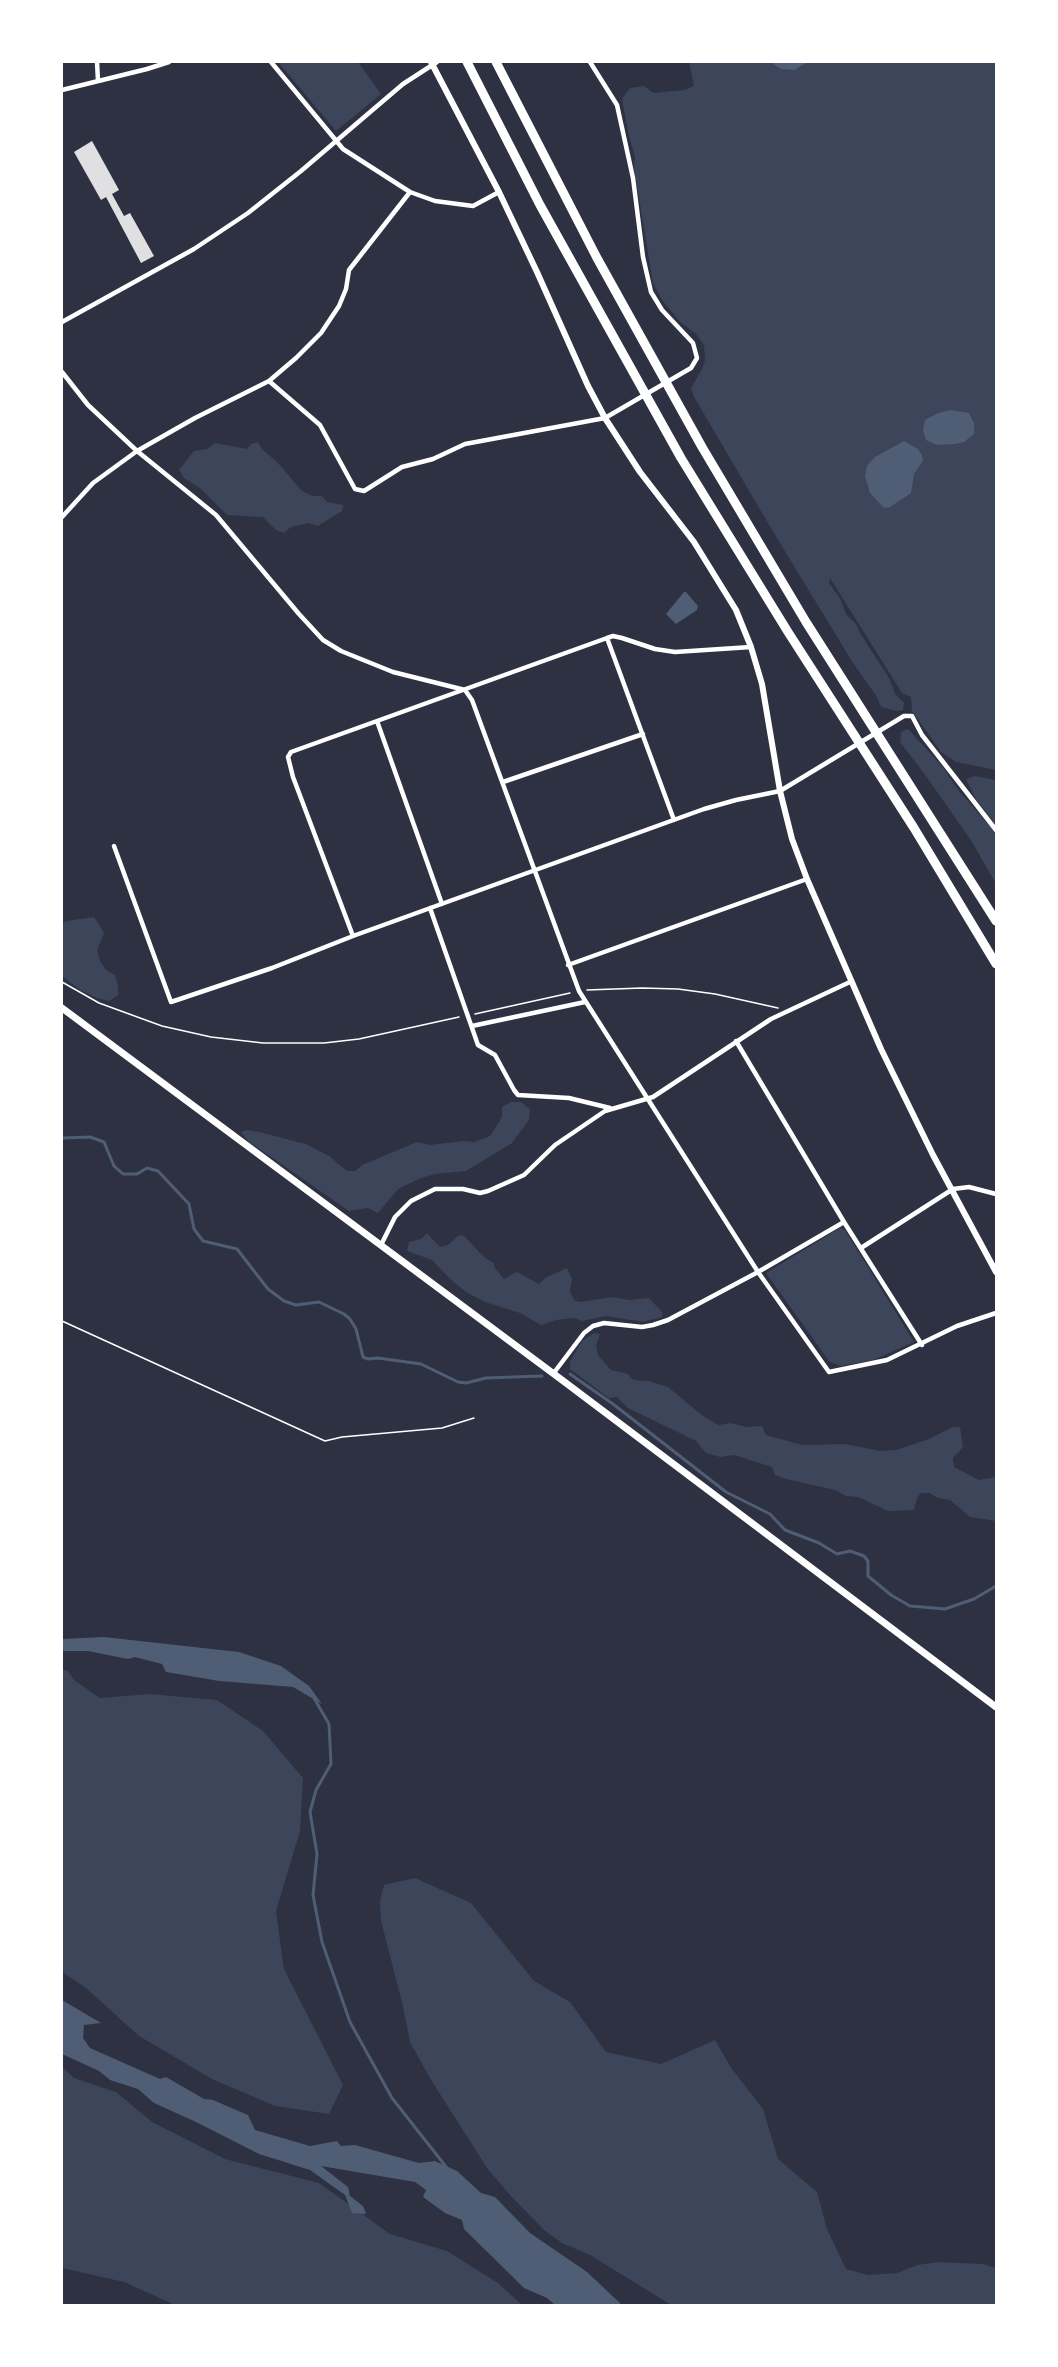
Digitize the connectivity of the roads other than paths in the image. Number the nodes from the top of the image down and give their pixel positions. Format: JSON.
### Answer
{"nodes":[{"id":1,"x":97,"y":62,"type":"edge"},
{"id":2,"x":145,"y":62,"type":"edge"},
{"id":3,"x":169,"y":62,"type":"edge"},
{"id":4,"x":271,"y":62,"type":"edge"},
{"id":5,"x":433,"y":62,"type":"edge"},
{"id":6,"x":467,"y":62,"type":"edge"},
{"id":7,"x":496,"y":62,"type":"edge"},
{"id":8,"x":590,"y":62,"type":"edge"},
{"id":9,"x":147,"y":69,"type":"junction"},
{"id":10,"x":98,"y":81,"type":"junction"},
{"id":11,"x":62,"y":90,"type":"edge"},
{"id":12,"x":336,"y":140,"type":"junction"},
{"id":13,"x":410,"y":192,"type":"junction"},
{"id":14,"x":499,"y":192,"type":"junction"},
{"id":15,"x":62,"y":322,"type":"edge"},
{"id":16,"x":62,"y":372,"type":"edge"},
{"id":17,"x":269,"y":381,"type":"junction"},
{"id":18,"x":605,"y":418,"type":"junction"},
{"id":19,"x":137,"y":451,"type":"junction"},
{"id":20,"x":62,"y":517,"type":"edge"},
{"id":21,"x":607,"y":638,"type":"junction"},
{"id":22,"x":751,"y":647,"type":"junction"},
{"id":23,"x":465,"y":690,"type":"junction"},
{"id":24,"x":377,"y":721,"type":"junction"},
{"id":25,"x":643,"y":734,"type":"junction"},
{"id":26,"x":503,"y":782,"type":"junction"},
{"id":27,"x":780,"y":791,"type":"junction"},
{"id":28,"x":674,"y":820,"type":"junction"},
{"id":29,"x":996,"y":830,"type":"edge"},
{"id":30,"x":114,"y":846,"type":"dead end"},
{"id":31,"x":536,"y":871,"type":"junction"},
{"id":32,"x":807,"y":879,"type":"junction"},
{"id":33,"x":442,"y":904,"type":"junction"},
{"id":34,"x":430,"y":908,"type":"junction"},
{"id":35,"x":996,"y":921,"type":"edge"},
{"id":36,"x":352,"y":936,"type":"junction"},
{"id":37,"x":996,"y":964,"type":"edge"},
{"id":38,"x":568,"y":965,"type":"junction"},
{"id":39,"x":852,"y":981,"type":"junction"},
{"id":40,"x":585,"y":1002,"type":"junction"},
{"id":41,"x":62,"y":1008,"type":"edge"},
{"id":42,"x":472,"y":1026,"type":"junction"},
{"id":43,"x":736,"y":1041,"type":"junction"},
{"id":44,"x":647,"y":1100,"type":"junction"},
{"id":45,"x":610,"y":1108,"type":"junction"},
{"id":46,"x":953,"y":1189,"type":"junction"},
{"id":47,"x":996,"y":1194,"type":"edge"},
{"id":48,"x":844,"y":1222,"type":"junction"},
{"id":49,"x":381,"y":1245,"type":"junction"},
{"id":50,"x":861,"y":1248,"type":"junction"},
{"id":51,"x":758,"y":1272,"type":"junction"},
{"id":52,"x":996,"y":1272,"type":"edge"},
{"id":53,"x":996,"y":1313,"type":"edge"},
{"id":54,"x":922,"y":1345,"type":"junction"},
{"id":55,"x":553,"y":1374,"type":"junction"},
{"id":56,"x":996,"y":1707,"type":"edge"}],
"edges":[{"from":1,"to":10,"type":"street"},
{"from":2,"to":9,"type":"street"},
{"from":3,"to":9,"type":"street"},
{"from":4,"to":12,"type":"street"},
{"from":5,"to":12,"type":"street"},
{"from":5,"to":14,"type":"street"},
{"from":6,"to":37,"type":"highway"},
{"from":7,"to":35,"type":"highway"},
{"from":8,"to":18,"type":"street"},
{"from":9,"to":10,"type":"street"},
{"from":10,"to":11,"type":"street"},
{"from":12,"to":13,"type":"street"},
{"from":12,"to":15,"type":"street"},
{"from":13,"to":14,"type":"street"},
{"from":13,"to":17,"type":"street"},
{"from":14,"to":18,"type":"street"},
{"from":16,"to":19,"type":"street"},
{"from":17,"to":18,"type":"street"},
{"from":17,"to":19,"type":"street"},
{"from":18,"to":22,"type":"street"},
{"from":19,"to":20,"type":"street"},
{"from":19,"to":23,"type":"street"},
{"from":21,"to":22,"type":"street"},
{"from":21,"to":23,"type":"street"},
{"from":21,"to":25,"type":"street"},
{"from":22,"to":27,"type":"street"},
{"from":23,"to":24,"type":"street"},
{"from":23,"to":26,"type":"street"},
{"from":24,"to":33,"type":"street"},
{"from":24,"to":36,"type":"street"},
{"from":25,"to":26,"type":"street"},
{"from":25,"to":28,"type":"street"},
{"from":26,"to":31,"type":"street"},
{"from":27,"to":28,"type":"street"},
{"from":27,"to":29,"type":"street"},
{"from":27,"to":32,"type":"street"},
{"from":28,"to":31,"type":"street"},
{"from":30,"to":36,"type":"street"},
{"from":31,"to":33,"type":"street"},
{"from":31,"to":38,"type":"street"},
{"from":32,"to":38,"type":"street"},
{"from":32,"to":39,"type":"street"},
{"from":33,"to":34,"type":"street"},
{"from":34,"to":36,"type":"street"},
{"from":34,"to":42,"type":"street"},
{"from":38,"to":40,"type":"street"},
{"from":39,"to":43,"type":"street"},
{"from":39,"to":46,"type":"street"},
{"from":40,"to":42,"type":"street"},
{"from":40,"to":44,"type":"street"},
{"from":41,"to":49,"type":"main road"},
{"from":42,"to":45,"type":"street"},
{"from":43,"to":44,"type":"street"},
{"from":43,"to":48,"type":"street"},
{"from":44,"to":45,"type":"street"},
{"from":44,"to":51,"type":"street"},
{"from":45,"to":49,"type":"street"},
{"from":46,"to":47,"type":"street"},
{"from":46,"to":50,"type":"street"},
{"from":46,"to":52,"type":"street"},
{"from":48,"to":50,"type":"street"},
{"from":48,"to":51,"type":"street"},
{"from":49,"to":55,"type":"main road"},
{"from":50,"to":54,"type":"street"},
{"from":51,"to":54,"type":"street"},
{"from":51,"to":55,"type":"street"},
{"from":53,"to":54,"type":"street"},
{"from":55,"to":56,"type":"main road"}]}
